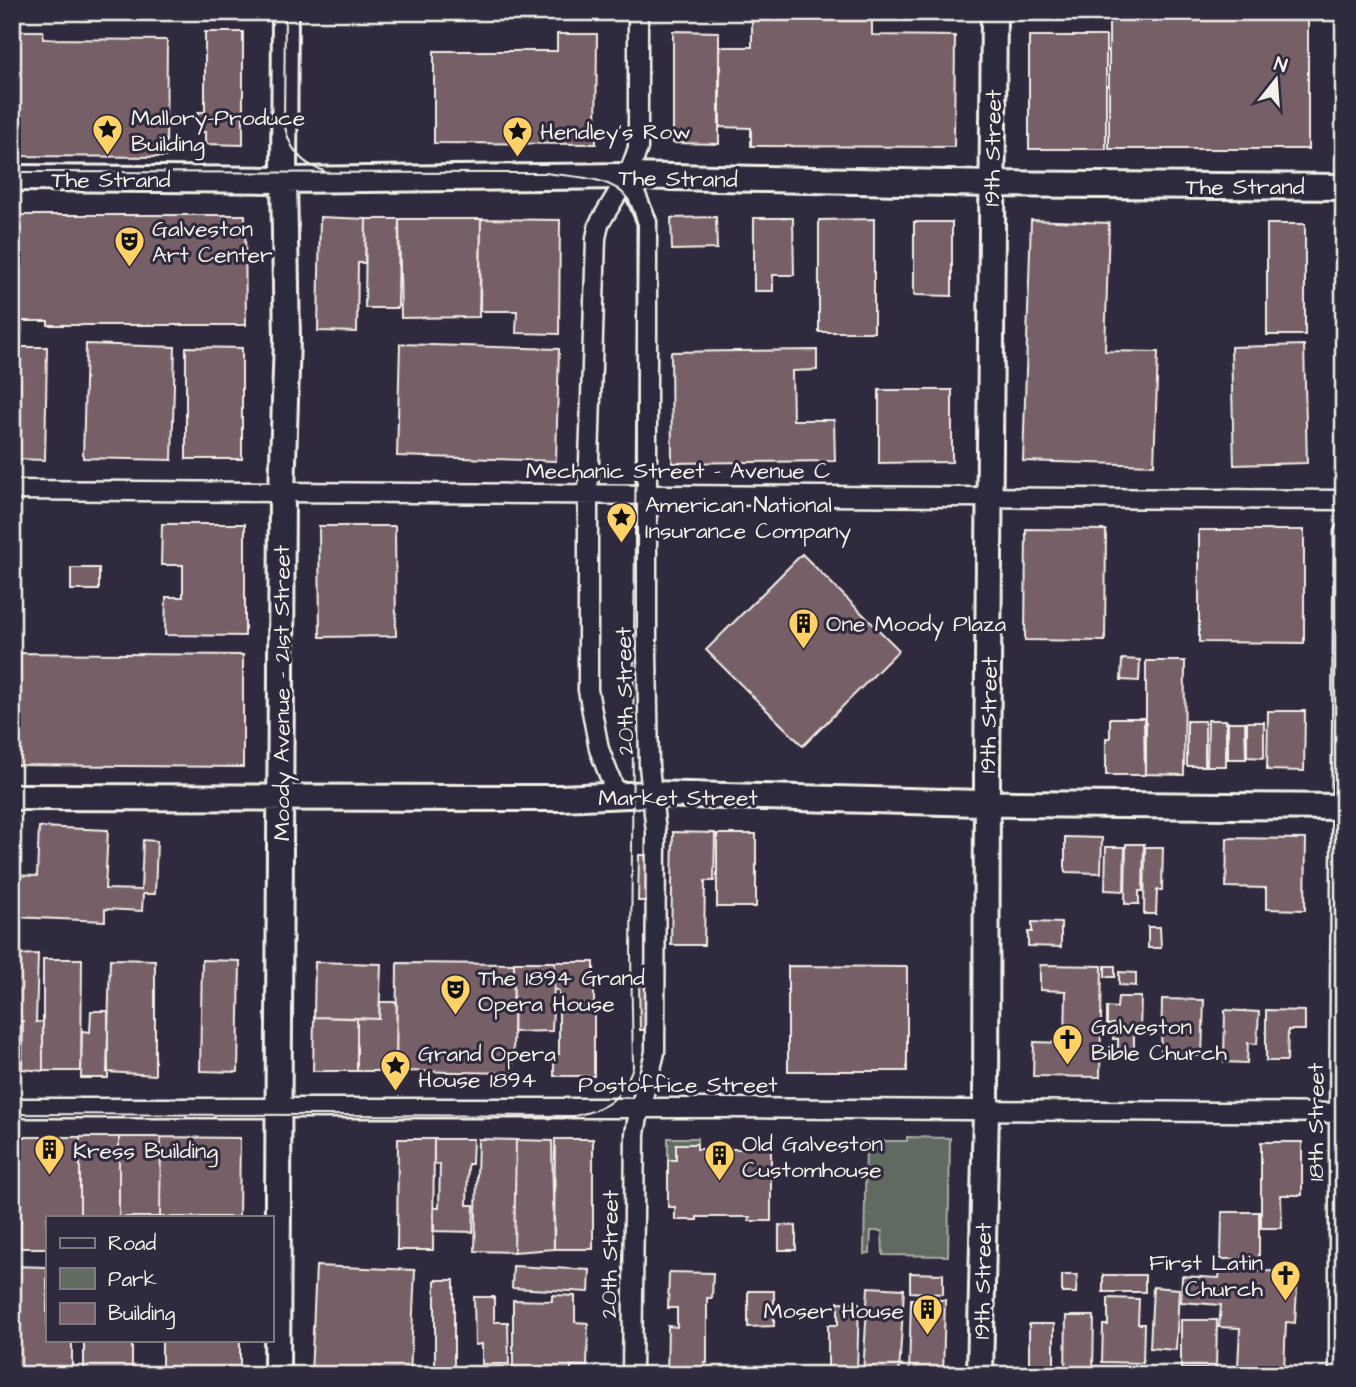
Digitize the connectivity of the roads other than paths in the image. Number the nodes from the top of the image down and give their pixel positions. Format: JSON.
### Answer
{"nodes":[{"id":1,"x":285,"y":12,"type":"edge"},
{"id":2,"x":638,"y":12,"type":"edge"},
{"id":3,"x":994,"y":12,"type":"edge"},
{"id":4,"x":628,"y":176,"type":"junction"},
{"id":5,"x":12,"y":178,"type":"edge"},
{"id":6,"x":284,"y":180,"type":"junction"},
{"id":7,"x":992,"y":184,"type":"junction"},
{"id":8,"x":1344,"y":187,"type":"edge"},
{"id":9,"x":12,"y":490,"type":"edge"},
{"id":10,"x":282,"y":492,"type":"junction"},
{"id":11,"x":587,"y":494,"type":"junction"},
{"id":12,"x":649,"y":495,"type":"junction"},
{"id":13,"x":990,"y":497,"type":"junction"},
{"id":14,"x":1344,"y":500,"type":"edge"},
{"id":15,"x":1344,"y":533,"type":"edge"},
{"id":16,"x":651,"y":794,"type":"junction"},
{"id":17,"x":280,"y":796,"type":"junction"},
{"id":18,"x":617,"y":796,"type":"junction"},
{"id":19,"x":12,"y":797,"type":"edge"},
{"id":20,"x":987,"y":803,"type":"junction"},
{"id":21,"x":1342,"y":807,"type":"edge"},
{"id":22,"x":12,"y":1108,"type":"edge"},
{"id":23,"x":278,"y":1109,"type":"junction"},
{"id":24,"x":638,"y":1109,"type":"junction"},
{"id":25,"x":986,"y":1110,"type":"junction"},
{"id":26,"x":1341,"y":1113,"type":"edge"},
{"id":27,"x":277,"y":1375,"type":"edge"},
{"id":28,"x":632,"y":1375,"type":"edge"},
{"id":29,"x":980,"y":1375,"type":"edge"},
{"id":30,"x":1339,"y":1375,"type":"edge"}],
"edges":[{"from":1,"to":6,"type":"street","name":"Moody Avenue - 21st Street"},
{"from":2,"to":4,"type":"street","name":"20th Street"},
{"from":3,"to":7,"type":"street","name":"19th Street"},
{"from":4,"to":6,"type":"street","name":"The Strand"},
{"from":4,"to":7,"type":"street","name":"The Strand"},
{"from":4,"to":11,"type":"street","name":"20th Street"},
{"from":4,"to":12,"type":"street","name":"20th Street"},
{"from":5,"to":6,"type":"street","name":"The Strand"},
{"from":6,"to":10,"type":"street","name":"Moody Avenue - 21st Street"},
{"from":7,"to":8,"type":"street","name":"The Strand"},
{"from":7,"to":13,"type":"street","name":"19th Street"},
{"from":9,"to":10,"type":"street","name":"Mechanic Street - Avenue C"},
{"from":10,"to":11,"type":"street","name":"Mechanic Street - Avenue C"},
{"from":10,"to":17,"type":"street","name":"Moody Avenue - 21st Street"},
{"from":11,"to":12,"type":"street","name":"Mechanic Street - Avenue C"},
{"from":11,"to":18,"type":"street","name":"20th Street"},
{"from":12,"to":13,"type":"street","name":"Mechanic Street - Avenue C"},
{"from":12,"to":16,"type":"street","name":"20th Street"},
{"from":13,"to":14,"type":"street","name":"Mechanic Street - Avenue C"},
{"from":13,"to":20,"type":"street","name":"19th Street"},
{"from":15,"to":21,"type":"street","name":"18th Street"},
{"from":16,"to":18,"type":"street","name":"Market Street"},
{"from":16,"to":20,"type":"street","name":"Market Street"},
{"from":16,"to":24,"type":"street","name":"20th Street"},
{"from":17,"to":18,"type":"street","name":"Market Street"},
{"from":17,"to":19,"type":"street","name":"Market Street"},
{"from":17,"to":23,"type":"street","name":"Moody Avenue - 21st Street"},
{"from":20,"to":21,"type":"street","name":"Market Street"},
{"from":20,"to":25,"type":"street","name":"19th Street"},
{"from":21,"to":26,"type":"street","name":"18th Street"},
{"from":22,"to":23,"type":"street","name":"Postoffice Street"},
{"from":23,"to":24,"type":"street","name":"Postoffice Street"},
{"from":23,"to":27,"type":"street","name":"Moody Avenue - 21st Street"},
{"from":24,"to":25,"type":"street","name":"Postoffice Street"},
{"from":24,"to":28,"type":"street","name":"20th Street"},
{"from":25,"to":26,"type":"street","name":"Postoffice Street"},
{"from":25,"to":29,"type":"street","name":"19th Street"},
{"from":26,"to":30,"type":"street","name":"18th Street"}]}
